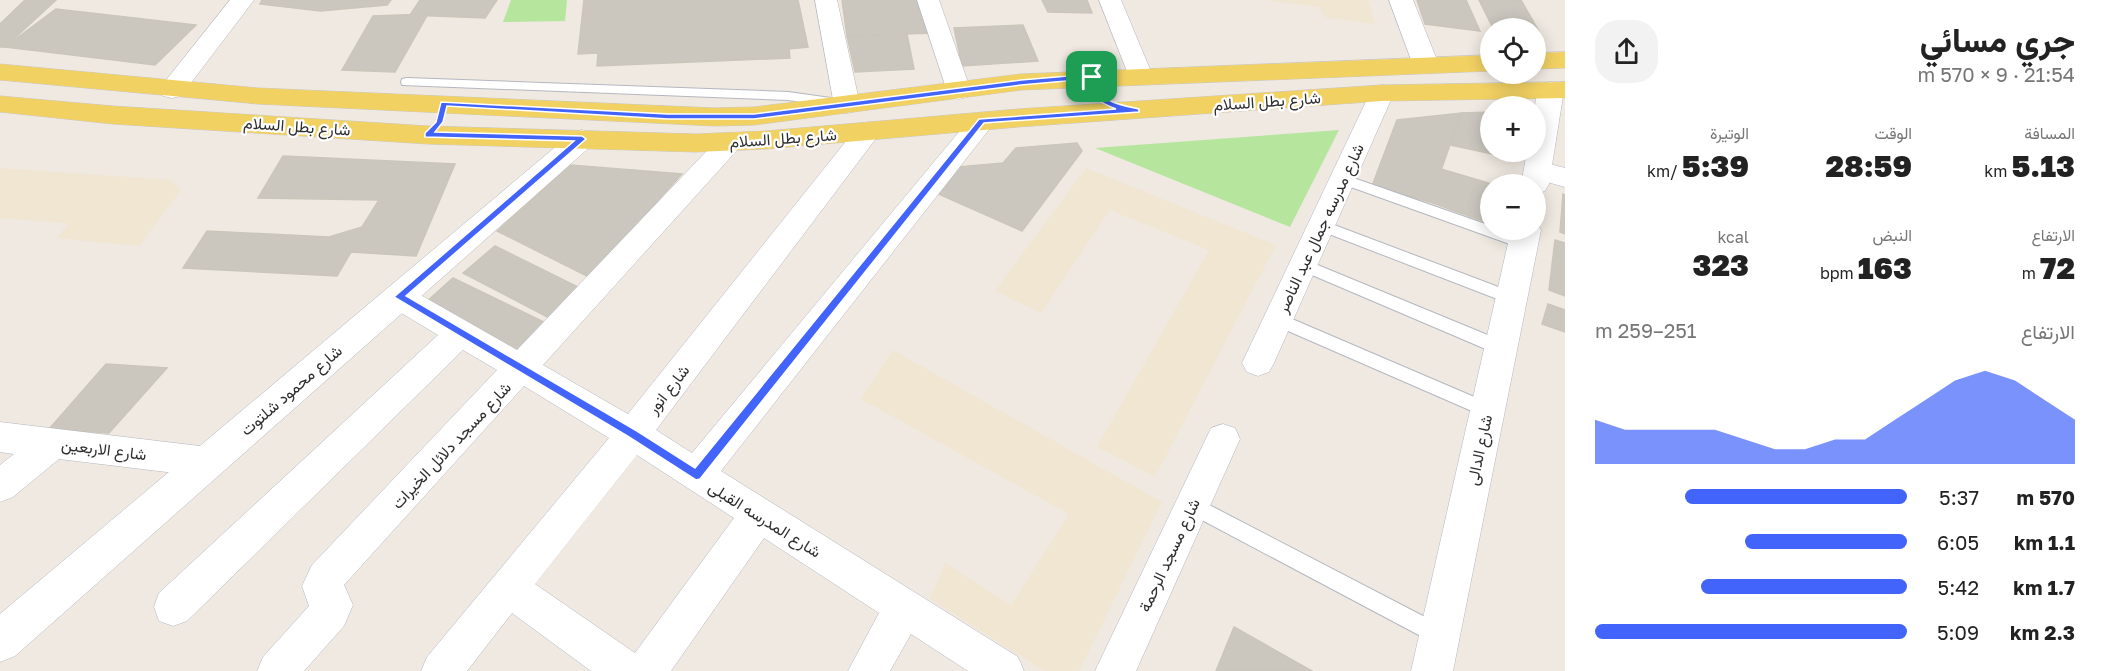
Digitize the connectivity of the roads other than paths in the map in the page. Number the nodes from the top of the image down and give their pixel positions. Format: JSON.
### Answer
{"nodes":[{"id":1,"x":242,"y":0,"type":"edge"},
{"id":2,"x":826,"y":0,"type":"edge"},
{"id":3,"x":928,"y":0,"type":"edge"},
{"id":4,"x":1110,"y":0,"type":"edge"},
{"id":5,"x":1401,"y":0,"type":"edge"},
{"id":6,"x":1565,"y":60,"type":"edge"},
{"id":7,"x":1546,"y":61,"type":"edge"},
{"id":8,"x":1480,"y":63,"type":"edge"},
{"id":9,"x":1425,"y":65,"type":"junction"},
{"id":10,"x":0,"y":72,"type":"edge"},
{"id":11,"x":1140,"y":74,"type":"junction"},
{"id":12,"x":1092,"y":77,"type":"junction"},
{"id":13,"x":407,"y":82,"type":"dead end"},
{"id":14,"x":1021,"y":82,"type":"junction"},
{"id":15,"x":172,"y":90,"type":"junction"},
{"id":16,"x":1558,"y":90,"type":"edge"},
{"id":17,"x":959,"y":91,"type":"junction"},
{"id":18,"x":1382,"y":93,"type":"junction"},
{"id":19,"x":449,"y":94,"type":"junction"},
{"id":20,"x":0,"y":104,"type":"edge"},
{"id":21,"x":485,"y":105,"type":"junction"},
{"id":22,"x":847,"y":105,"type":"junction"},
{"id":23,"x":1137,"y":111,"type":"junction"},
{"id":24,"x":1063,"y":116,"type":"junction"},
{"id":25,"x":982,"y":121,"type":"junction"},
{"id":26,"x":868,"y":131,"type":"junction"},
{"id":27,"x":428,"y":135,"type":"junction"},
{"id":28,"x":478,"y":137,"type":"junction"},
{"id":29,"x":582,"y":139,"type":"junction"},
{"id":30,"x":730,"y":142,"type":"junction"},
{"id":31,"x":1538,"y":174,"type":"edge"},
{"id":32,"x":1546,"y":177,"type":"edge"},
{"id":33,"x":1565,"y":178,"type":"edge"},
{"id":34,"x":1342,"y":179,"type":"junction"},
{"id":35,"x":1480,"y":222,"type":"edge"},
{"id":36,"x":1321,"y":225,"type":"junction"},
{"id":37,"x":1523,"y":240,"type":"edge"},
{"id":38,"x":1303,"y":265,"type":"junction"},
{"id":39,"x":399,"y":297,"type":"junction"},
{"id":40,"x":1511,"y":298,"type":"junction"},
{"id":41,"x":1278,"y":320,"type":"junction"},
{"id":42,"x":460,"y":333,"type":"junction"},
{"id":43,"x":1501,"y":348,"type":"junction"},
{"id":44,"x":1258,"y":363,"type":"dead end"},
{"id":45,"x":522,"y":369,"type":"junction"},
{"id":46,"x":1487,"y":410,"type":"junction"},
{"id":47,"x":633,"y":434,"type":"junction"},
{"id":48,"x":0,"y":437,"type":"edge"},
{"id":49,"x":1222,"y":439,"type":"dead end"},
{"id":50,"x":52,"y":443,"type":"junction"},
{"id":51,"x":208,"y":462,"type":"junction"},
{"id":52,"x":696,"y":475,"type":"junction"},
{"id":53,"x":0,"y":486,"type":"edge"},
{"id":54,"x":1192,"y":505,"type":"junction"},
{"id":55,"x":759,"y":514,"type":"junction"},
{"id":56,"x":509,"y":588,"type":"junction"},
{"id":57,"x":173,"y":607,"type":"dead end"},
{"id":58,"x":904,"y":607,"type":"junction"},
{"id":59,"x":1439,"y":635,"type":"junction"},
{"id":60,"x":0,"y":641,"type":"edge"},
{"id":61,"x":277,"y":671,"type":"edge"},
{"id":62,"x":441,"y":671,"type":"edge"},
{"id":63,"x":625,"y":671,"type":"edge"},
{"id":64,"x":647,"y":671,"type":"edge"},
{"id":65,"x":868,"y":671,"type":"edge"},
{"id":66,"x":1004,"y":671,"type":"edge"},
{"id":67,"x":1115,"y":671,"type":"edge"},
{"id":68,"x":1432,"y":671,"type":"edge"}],
"edges":[{"from":1,"to":15,"type":"street"},
{"from":2,"to":22,"type":"street"},
{"from":3,"to":17,"type":"street"},
{"from":4,"to":11,"type":"street"},
{"from":5,"to":9,"type":"street"},
{"from":6,"to":7,"type":"main road"},
{"from":8,"to":9,"type":"main road","name":"شارع بطل السلام"},
{"from":9,"to":11,"type":"main road","name":"شارع بطل السلام"},
{"from":10,"to":15,"type":"main road","name":"شارع بطل السلام"},
{"from":11,"to":12,"type":"main road","name":"شارع بطل السلام"},
{"from":12,"to":14,"type":"main road","name":"شارع بطل السلام"},
{"from":12,"to":23,"type":"main road"},
{"from":13,"to":19,"type":"lane"},
{"from":14,"to":17,"type":"main road","name":"شارع بطل السلام"},
{"from":14,"to":24,"type":"main road"},
{"from":15,"to":19,"type":"main road","name":"شارع بطل السلام"},
{"from":16,"to":18,"type":"main road","name":"شارع بطل السلام"},
{"from":16,"to":31,"type":"street"},
{"from":17,"to":22,"type":"main road","name":"شارع بطل السلام"},
{"from":18,"to":23,"type":"main road","name":"شارع بطل السلام"},
{"from":18,"to":34,"type":"street","name":"شارع مدرسه جمال عبد الناصر"},
{"from":19,"to":21,"type":"main road","name":"شارع بطل السلام"},
{"from":19,"to":22,"type":"lane"},
{"from":19,"to":27,"type":"main road"},
{"from":20,"to":27,"type":"main road","name":"شارع بطل السلام"},
{"from":21,"to":22,"type":"main road","name":"شارع بطل السلام"},
{"from":21,"to":28,"type":"main road"},
{"from":23,"to":24,"type":"main road","name":"شارع بطل السلام"},
{"from":24,"to":25,"type":"main road","name":"شارع بطل السلام"},
{"from":25,"to":26,"type":"main road","name":"شارع بطل السلام"},
{"from":25,"to":52,"type":"street"},
{"from":26,"to":30,"type":"main road","name":"شارع بطل السلام"},
{"from":26,"to":47,"type":"street","name":"شارع انور"},
{"from":27,"to":28,"type":"main road","name":"شارع بطل السلام"},
{"from":28,"to":29,"type":"main road","name":"شارع بطل السلام"},
{"from":29,"to":30,"type":"main road","name":"شارع بطل السلام"},
{"from":29,"to":39,"type":"street","name":"شارع محمود شلتوت"},
{"from":30,"to":45,"type":"street","name":"شارع مسجد دلائل الخيرات"},
{"from":32,"to":33,"type":"street"},
{"from":34,"to":35,"type":"lane"},
{"from":34,"to":36,"type":"street","name":"شارع مدرسه جمال عبد الناصر"},
{"from":36,"to":38,"type":"street","name":"شارع مدرسه جمال عبد الناصر"},
{"from":36,"to":40,"type":"lane"},
{"from":37,"to":40,"type":"street","name":"شارع الدالى"},
{"from":38,"to":41,"type":"street","name":"شارع مدرسه جمال عبد الناصر"},
{"from":38,"to":43,"type":"lane"},
{"from":39,"to":42,"type":"street","name":"شارع المدرسه القبلى"},
{"from":39,"to":51,"type":"street","name":"شارع محمود شلتوت"},
{"from":40,"to":43,"type":"street","name":"شارع الدالى"},
{"from":41,"to":44,"type":"street","name":"شارع مدرسه جمال عبد الناصر"},
{"from":41,"to":46,"type":"lane"},
{"from":42,"to":45,"type":"street","name":"شارع المدرسه القبلى"},
{"from":42,"to":57,"type":"street"},
{"from":43,"to":46,"type":"street","name":"شارع الدالى"},
{"from":45,"to":47,"type":"street","name":"شارع المدرسه القبلى"},
{"from":45,"to":61,"type":"street","name":"شارع مسجد دلائل الخيرات"},
{"from":46,"to":59,"type":"street","name":"شارع الدالى"},
{"from":47,"to":52,"type":"street","name":"شارع المدرسه القبلى"},
{"from":47,"to":56,"type":"street","name":"شارع انور"},
{"from":48,"to":50,"type":"street","name":"شارع الاربعين"},
{"from":49,"to":54,"type":"street","name":"شارع مسجد الرحمة"},
{"from":50,"to":51,"type":"street","name":"شارع الاربعين"},
{"from":50,"to":53,"type":"street"},
{"from":51,"to":60,"type":"street","name":"شارع محمود شلتوت"},
{"from":52,"to":55,"type":"street","name":"شارع المدرسه القبلى"},
{"from":54,"to":59,"type":"lane"},
{"from":54,"to":67,"type":"street","name":"شارع مسجد الرحمة"},
{"from":55,"to":58,"type":"street","name":"شارع المدرسه القبلى"},
{"from":55,"to":64,"type":"street"},
{"from":56,"to":62,"type":"street","name":"شارع انور"},
{"from":56,"to":63,"type":"street"},
{"from":58,"to":65,"type":"street"},
{"from":58,"to":66,"type":"street","name":"شارع المدرسه القبلى"},
{"from":59,"to":68,"type":"street","name":"شارع الدالى"}]}
